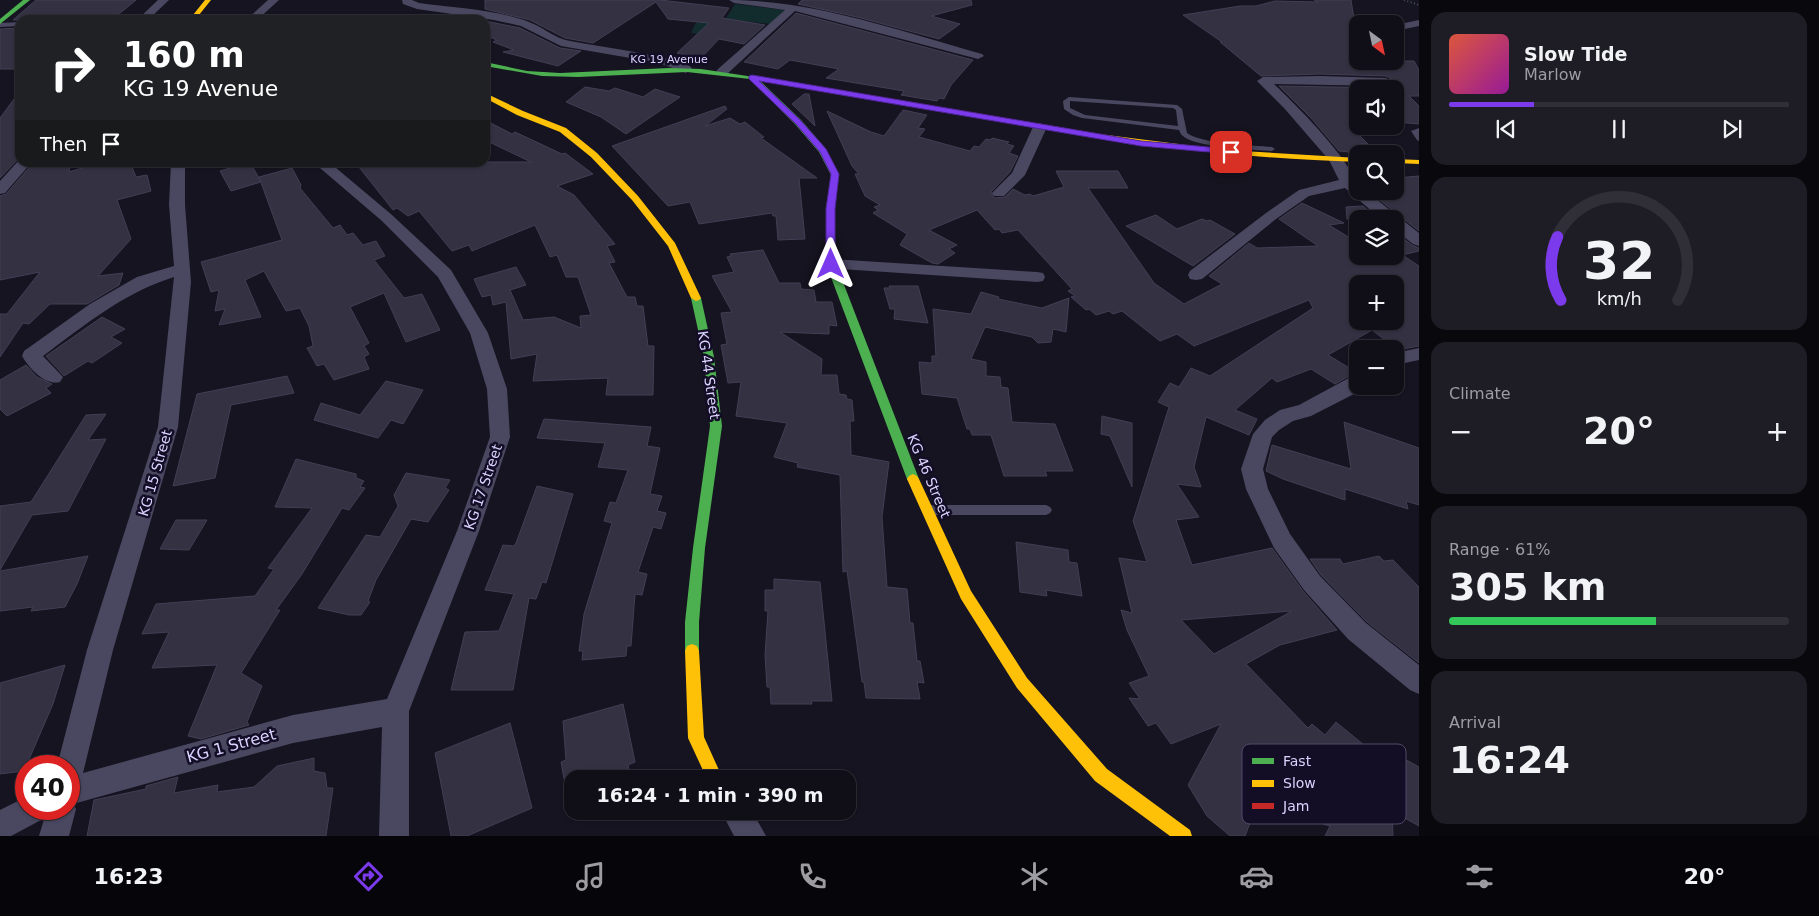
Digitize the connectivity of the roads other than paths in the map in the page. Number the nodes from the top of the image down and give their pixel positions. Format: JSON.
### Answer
{"nodes":[{"id":1,"x":27,"y":0,"type":"edge"},
{"id":2,"x":164,"y":0,"type":"edge"},
{"id":3,"x":208,"y":0,"type":"edge"},
{"id":4,"x":274,"y":0,"type":"edge"},
{"id":5,"x":407,"y":0,"type":"edge"},
{"id":6,"x":734,"y":0,"type":"edge"},
{"id":7,"x":793,"y":8,"type":"junction"},
{"id":8,"x":148,"y":15,"type":"edge"},
{"id":9,"x":196,"y":15,"type":"edge"},
{"id":10,"x":257,"y":15,"type":"edge"},
{"id":11,"x":480,"y":15,"type":"edge"},
{"id":12,"x":490,"y":16,"type":"edge"},
{"id":13,"x":1419,"y":23,"type":"edge"},
{"id":14,"x":0,"y":24,"type":"edge"},
{"id":15,"x":15,"y":24,"type":"edge"},
{"id":16,"x":1404,"y":26,"type":"edge"},
{"id":17,"x":978,"y":56,"type":"dead end"},
{"id":18,"x":490,"y":66,"type":"edge"},
{"id":19,"x":686,"y":69,"type":"junction"},
{"id":20,"x":722,"y":72,"type":"junction"},
{"id":21,"x":752,"y":77,"type":"junction"},
{"id":22,"x":1349,"y":81,"type":"edge"},
{"id":23,"x":490,"y":98,"type":"edge"},
{"id":24,"x":1040,"y":127,"type":"junction"},
{"id":25,"x":1182,"y":128,"type":"junction"},
{"id":26,"x":1419,"y":130,"type":"edge"},
{"id":27,"x":1419,"y":139,"type":"edge"},
{"id":28,"x":1304,"y":158,"type":"junction"},
{"id":29,"x":1336,"y":159,"type":"junction"},
{"id":30,"x":1349,"y":160,"type":"edge"},
{"id":31,"x":1404,"y":161,"type":"edge"},
{"id":32,"x":1419,"y":162,"type":"edge"},
{"id":33,"x":21,"y":167,"type":"edge"},
{"id":34,"x":178,"y":167,"type":"edge"},
{"id":35,"x":326,"y":167,"type":"edge"},
{"id":36,"x":1348,"y":183,"type":"junction"},
{"id":37,"x":0,"y":190,"type":"edge"},
{"id":38,"x":999,"y":193,"type":"dead end"},
{"id":39,"x":1380,"y":210,"type":"edge"},
{"id":40,"x":1404,"y":229,"type":"edge"},
{"id":41,"x":1419,"y":240,"type":"edge"},
{"id":42,"x":831,"y":264,"type":"junction"},
{"id":43,"x":182,"y":269,"type":"junction"},
{"id":44,"x":1196,"y":275,"type":"dead end"},
{"id":45,"x":1037,"y":277,"type":"dead end"},
{"id":46,"x":1419,"y":354,"type":"edge"},
{"id":47,"x":1404,"y":357,"type":"edge"},
{"id":48,"x":53,"y":377,"type":"dead end"},
{"id":49,"x":1349,"y":386,"type":"edge"},
{"id":50,"x":926,"y":510,"type":"junction"},
{"id":51,"x":1046,"y":510,"type":"dead end"},
{"id":52,"x":1419,"y":681,"type":"edge"},
{"id":53,"x":396,"y":711,"type":"junction"},
{"id":54,"x":74,"y":755,"type":"edge"},
{"id":55,"x":711,"y":770,"type":"edge"},
{"id":56,"x":80,"y":788,"type":"edge"},
{"id":57,"x":15,"y":818,"type":"edge"},
{"id":58,"x":58,"y":820,"type":"edge"},
{"id":59,"x":741,"y":820,"type":"edge"},
{"id":60,"x":0,"y":826,"type":"edge"},
{"id":61,"x":54,"y":836,"type":"edge"},
{"id":62,"x":394,"y":836,"type":"edge"},
{"id":63,"x":751,"y":836,"type":"edge"},
{"id":64,"x":1184,"y":836,"type":"edge"}],
"edges":[{"from":1,"to":14,"type":"street"},
{"from":2,"to":8,"type":"street"},
{"from":3,"to":9,"type":"street"},
{"from":4,"to":10,"type":"street"},
{"from":5,"to":11,"type":"street"},
{"from":6,"to":7,"type":"street"},
{"from":7,"to":17,"type":"street"},
{"from":7,"to":20,"type":"street"},
{"from":12,"to":19,"type":"street"},
{"from":13,"to":16,"type":"street"},
{"from":14,"to":15,"type":"lane"},
{"from":18,"to":19,"type":"street","name":"KG 19 Avenue"},
{"from":19,"to":20,"type":"street","name":"KG 19 Avenue"},
{"from":20,"to":21,"type":"street","name":"KG 19 Avenue"},
{"from":21,"to":24,"type":"street","name":"KG 19 Avenue"},
{"from":21,"to":42,"type":"street","name":"KG 46 Street"},
{"from":22,"to":29,"type":"street"},
{"from":23,"to":55,"type":"street","name":"KG 44 Street"},
{"from":24,"to":28,"type":"street","name":"KG 19 Avenue"},
{"from":24,"to":38,"type":"street"},
{"from":25,"to":25,"type":"lane"},
{"from":25,"to":28,"type":"lane"},
{"from":26,"to":27,"type":"lane"},
{"from":28,"to":29,"type":"street","name":"KG 19 Avenue"},
{"from":29,"to":30,"type":"street","name":"KG 19 Avenue"},
{"from":29,"to":36,"type":"street"},
{"from":31,"to":32,"type":"street"},
{"from":33,"to":37,"type":"street"},
{"from":34,"to":43,"type":"street","name":"KG 15 Street"},
{"from":35,"to":53,"type":"street","name":"KG 17 Street"},
{"from":36,"to":39,"type":"street"},
{"from":36,"to":44,"type":"street"},
{"from":40,"to":41,"type":"street"},
{"from":42,"to":45,"type":"street"},
{"from":42,"to":50,"type":"street","name":"KG 46 Street"},
{"from":43,"to":48,"type":"street"},
{"from":43,"to":54,"type":"street","name":"KG 15 Street"},
{"from":46,"to":47,"type":"street"},
{"from":49,"to":52,"type":"street"},
{"from":50,"to":51,"type":"lane"},
{"from":50,"to":64,"type":"street","name":"KG 46 Street"},
{"from":53,"to":56,"type":"street","name":"KG 1 Street"},
{"from":53,"to":62,"type":"street","name":"KG 17 Street"},
{"from":57,"to":60,"type":"street"},
{"from":58,"to":61,"type":"street"},
{"from":59,"to":63,"type":"street"}]}
